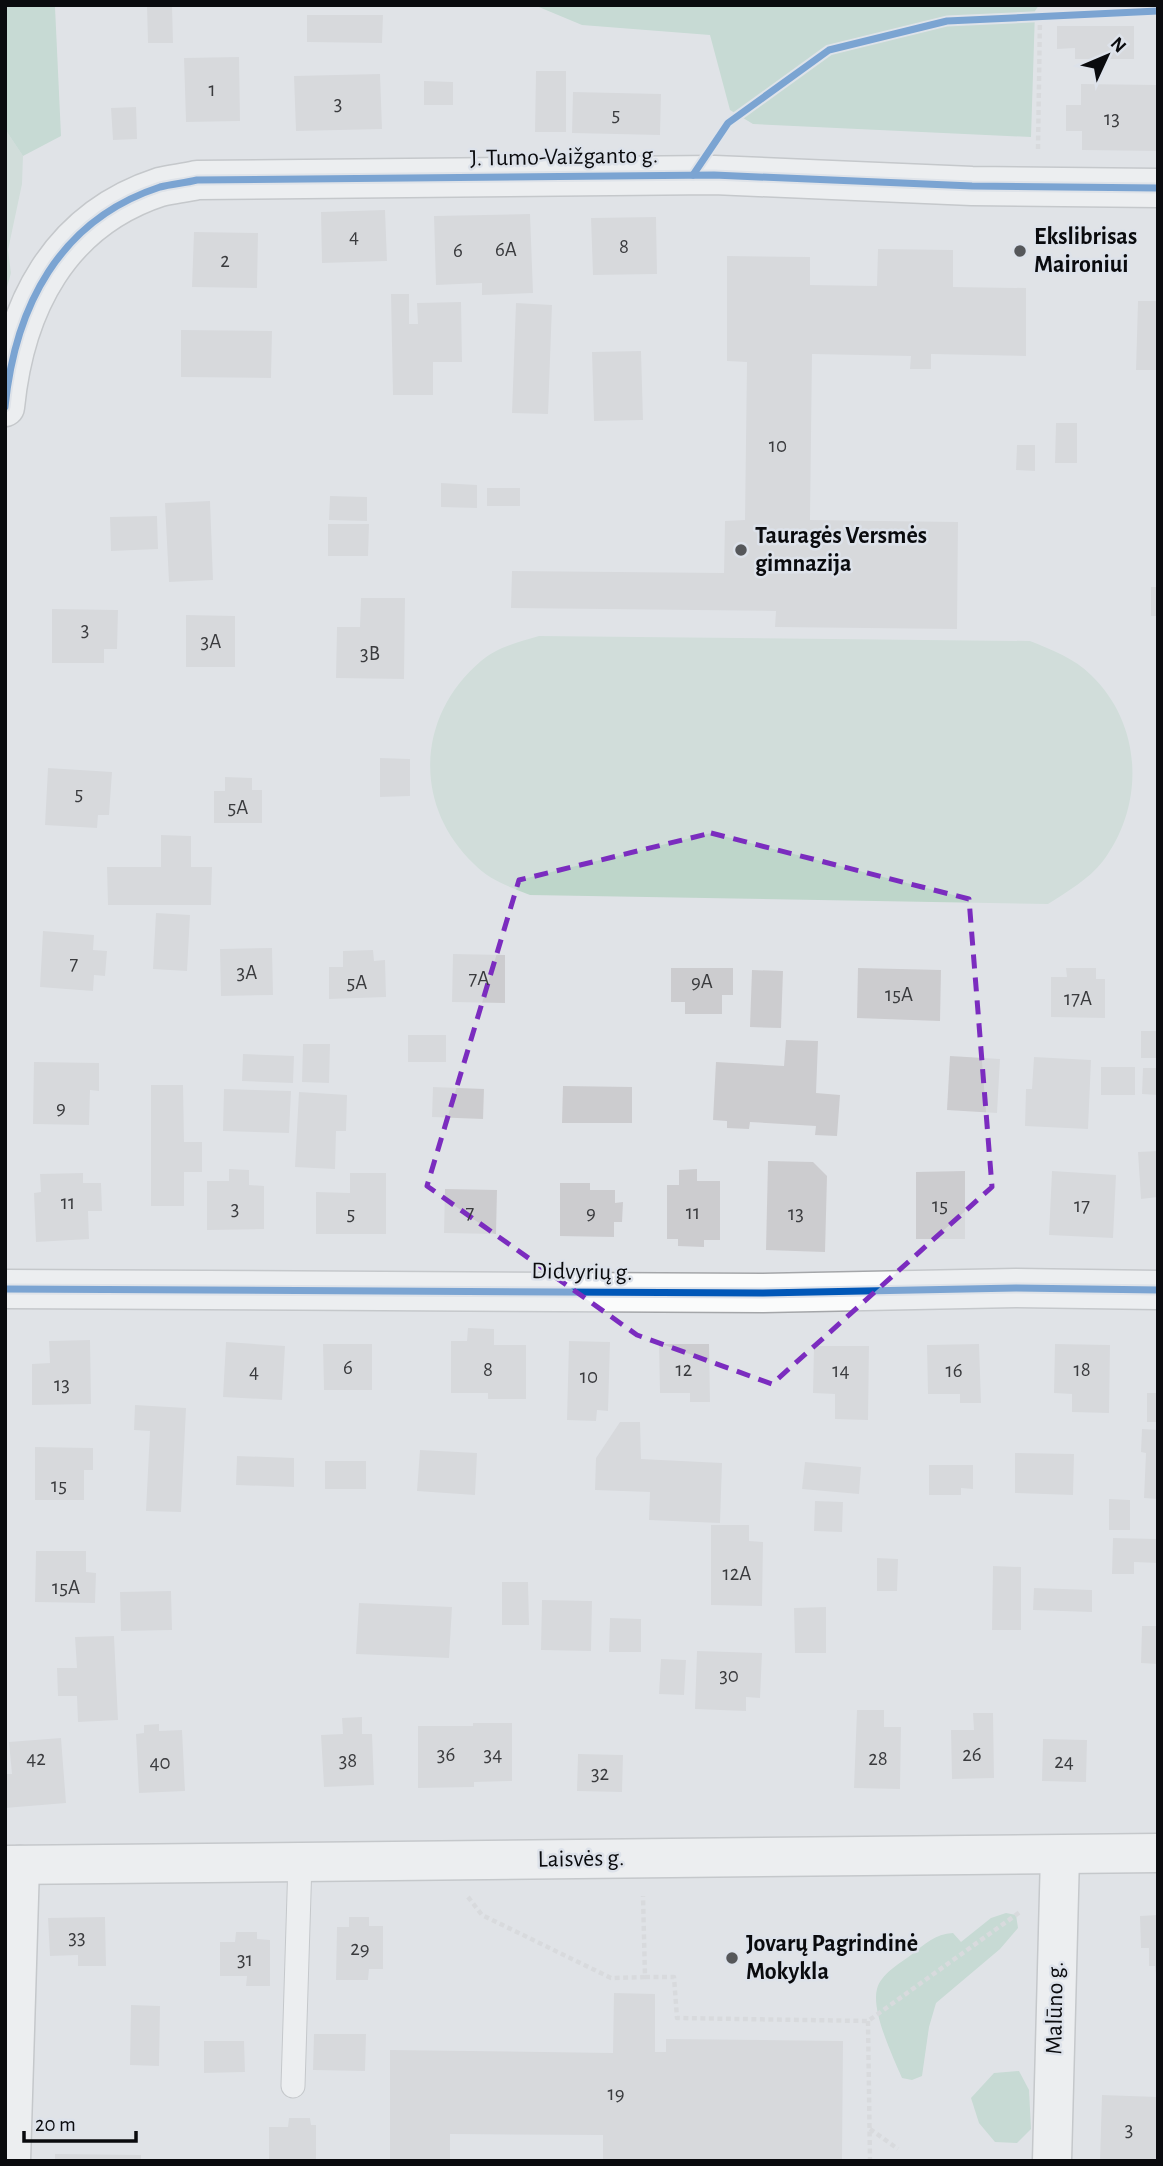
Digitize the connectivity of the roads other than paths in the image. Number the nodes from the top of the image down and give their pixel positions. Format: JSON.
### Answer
{"nodes":[{"id":1,"x":1158,"y":188,"type":"edge"},
{"id":2,"x":5,"y":407,"type":"edge"},
{"id":3,"x":5,"y":1289,"type":"edge"},
{"id":4,"x":1158,"y":1290,"type":"edge"},
{"id":5,"x":1158,"y":1853,"type":"edge"},
{"id":6,"x":300,"y":1862,"type":"junction"},
{"id":7,"x":13,"y":1865,"type":"edge"},
{"id":8,"x":1059,"y":1870,"type":"junction"},
{"id":9,"x":293,"y":2086,"type":"dead end"},
{"id":10,"x":12,"y":2161,"type":"edge"},
{"id":11,"x":1052,"y":2161,"type":"edge"}],
"edges":[{"from":1,"to":2,"type":"street","name":"J. Tumo-Vaižganto g."},
{"from":3,"to":4,"type":"street","name":"Didvyrių g."},
{"from":5,"to":8,"type":"street","name":"Laisvės g."},
{"from":6,"to":7,"type":"street","name":"Laisvės g."},
{"from":6,"to":8,"type":"street","name":"Laisvės g."},
{"from":6,"to":9,"type":"lane"},
{"from":7,"to":10,"type":"street"},
{"from":8,"to":11,"type":"street","name":"Malūno g."}]}
